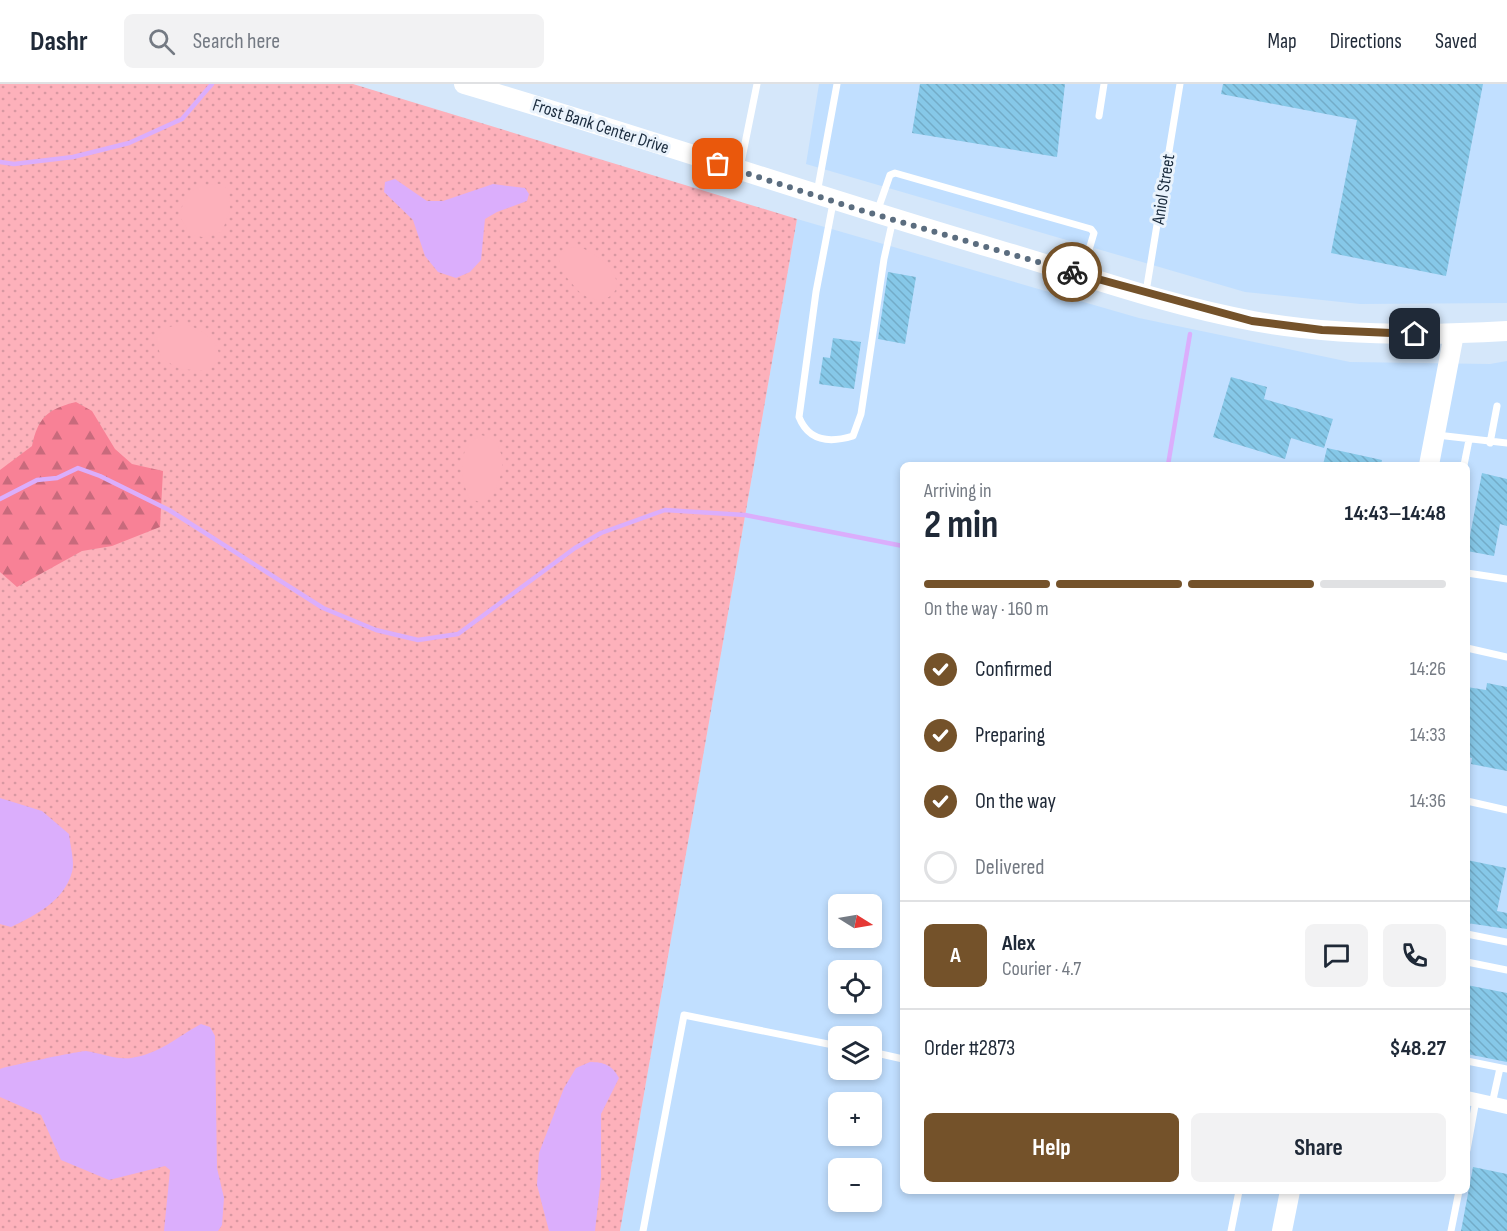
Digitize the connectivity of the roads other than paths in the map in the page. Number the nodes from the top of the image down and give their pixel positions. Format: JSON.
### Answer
{"nodes":[{"id":1,"x":464,"y":84,"type":"edge"},
{"id":2,"x":757,"y":84,"type":"edge"},
{"id":3,"x":837,"y":84,"type":"edge"},
{"id":4,"x":1104,"y":84,"type":"edge"},
{"id":5,"x":1180,"y":84,"type":"edge"},
{"id":6,"x":1099,"y":116,"type":"dead end"},
{"id":7,"x":740,"y":171,"type":"junction"},
{"id":8,"x":825,"y":199,"type":"junction"},
{"id":9,"x":885,"y":217,"type":"junction"},
{"id":10,"x":1082,"y":275,"type":"junction"},
{"id":11,"x":1145,"y":293,"type":"junction"},
{"id":12,"x":1507,"y":331,"type":"edge"},
{"id":13,"x":1454,"y":334,"type":"junction"},
{"id":14,"x":1497,"y":406,"type":"dead end"},
{"id":15,"x":1435,"y":434,"type":"junction"},
{"id":16,"x":1469,"y":440,"type":"junction"},
{"id":17,"x":1490,"y":443,"type":"junction"},
{"id":18,"x":1507,"y":443,"type":"edge"},
{"id":19,"x":1430,"y":462,"type":"edge"},
{"id":20,"x":1465,"y":462,"type":"edge"},
{"id":21,"x":1470,"y":573,"type":"edge"},
{"id":22,"x":1507,"y":579,"type":"edge"},
{"id":23,"x":1470,"y":649,"type":"edge"},
{"id":24,"x":1507,"y":657,"type":"edge"},
{"id":25,"x":1470,"y":802,"type":"edge"},
{"id":26,"x":1507,"y":810,"type":"edge"},
{"id":27,"x":1470,"y":935,"type":"edge"},
{"id":28,"x":1507,"y":942,"type":"edge"},
{"id":29,"x":1470,"y":963,"type":"edge"},
{"id":30,"x":1507,"y":970,"type":"edge"},
{"id":31,"x":828,"y":1044,"type":"edge"},
{"id":32,"x":882,"y":1054,"type":"edge"},
{"id":33,"x":900,"y":1058,"type":"edge"},
{"id":34,"x":1470,"y":1061,"type":"edge"},
{"id":35,"x":1504,"y":1068,"type":"edge"},
{"id":36,"x":1472,"y":1099,"type":"edge"},
{"id":37,"x":1492,"y":1104,"type":"junction"},
{"id":38,"x":1507,"y":1107,"type":"edge"},
{"id":39,"x":1470,"y":1119,"type":"edge"},
{"id":40,"x":1238,"y":1194,"type":"edge"},
{"id":41,"x":1289,"y":1194,"type":"edge"},
{"id":42,"x":1458,"y":1194,"type":"edge"},
{"id":43,"x":643,"y":1231,"type":"edge"},
{"id":44,"x":1231,"y":1231,"type":"edge"},
{"id":45,"x":1282,"y":1231,"type":"edge"},
{"id":46,"x":1451,"y":1231,"type":"edge"}],
"edges":[{"from":1,"to":7,"type":"main road","name":"Frost Bank Center Drive"},
{"from":2,"to":7,"type":"lane"},
{"from":3,"to":8,"type":"lane"},
{"from":4,"to":6,"type":"lane"},
{"from":5,"to":11,"type":"lane","name":"Aniol Street"},
{"from":7,"to":8,"type":"main road","name":"Frost Bank Center Drive"},
{"from":8,"to":9,"type":"main road","name":"Frost Bank Center Drive"},
{"from":8,"to":9,"type":"lane"},
{"from":9,"to":10,"type":"main road","name":"Frost Bank Center Drive"},
{"from":9,"to":10,"type":"lane"},
{"from":10,"to":11,"type":"main road","name":"Frost Bank Center Drive"},
{"from":11,"to":13,"type":"main road","name":"Frost Bank Center Drive"},
{"from":12,"to":13,"type":"main road","name":"Frost Bank Center Drive"},
{"from":13,"to":15,"type":"main road"},
{"from":14,"to":17,"type":"lane"},
{"from":15,"to":16,"type":"lane"},
{"from":15,"to":19,"type":"main road"},
{"from":16,"to":17,"type":"lane"},
{"from":16,"to":20,"type":"lane"},
{"from":17,"to":18,"type":"lane"},
{"from":21,"to":22,"type":"lane"},
{"from":23,"to":24,"type":"lane"},
{"from":25,"to":26,"type":"lane"},
{"from":27,"to":28,"type":"lane"},
{"from":29,"to":30,"type":"lane"},
{"from":31,"to":43,"type":"lane"},
{"from":32,"to":33,"type":"lane"},
{"from":34,"to":35,"type":"lane"},
{"from":35,"to":37,"type":"lane"},
{"from":36,"to":37,"type":"street"},
{"from":36,"to":39,"type":"lane"},
{"from":37,"to":38,"type":"street"},
{"from":40,"to":44,"type":"lane"},
{"from":41,"to":45,"type":"main road"},
{"from":42,"to":46,"type":"lane"}]}
